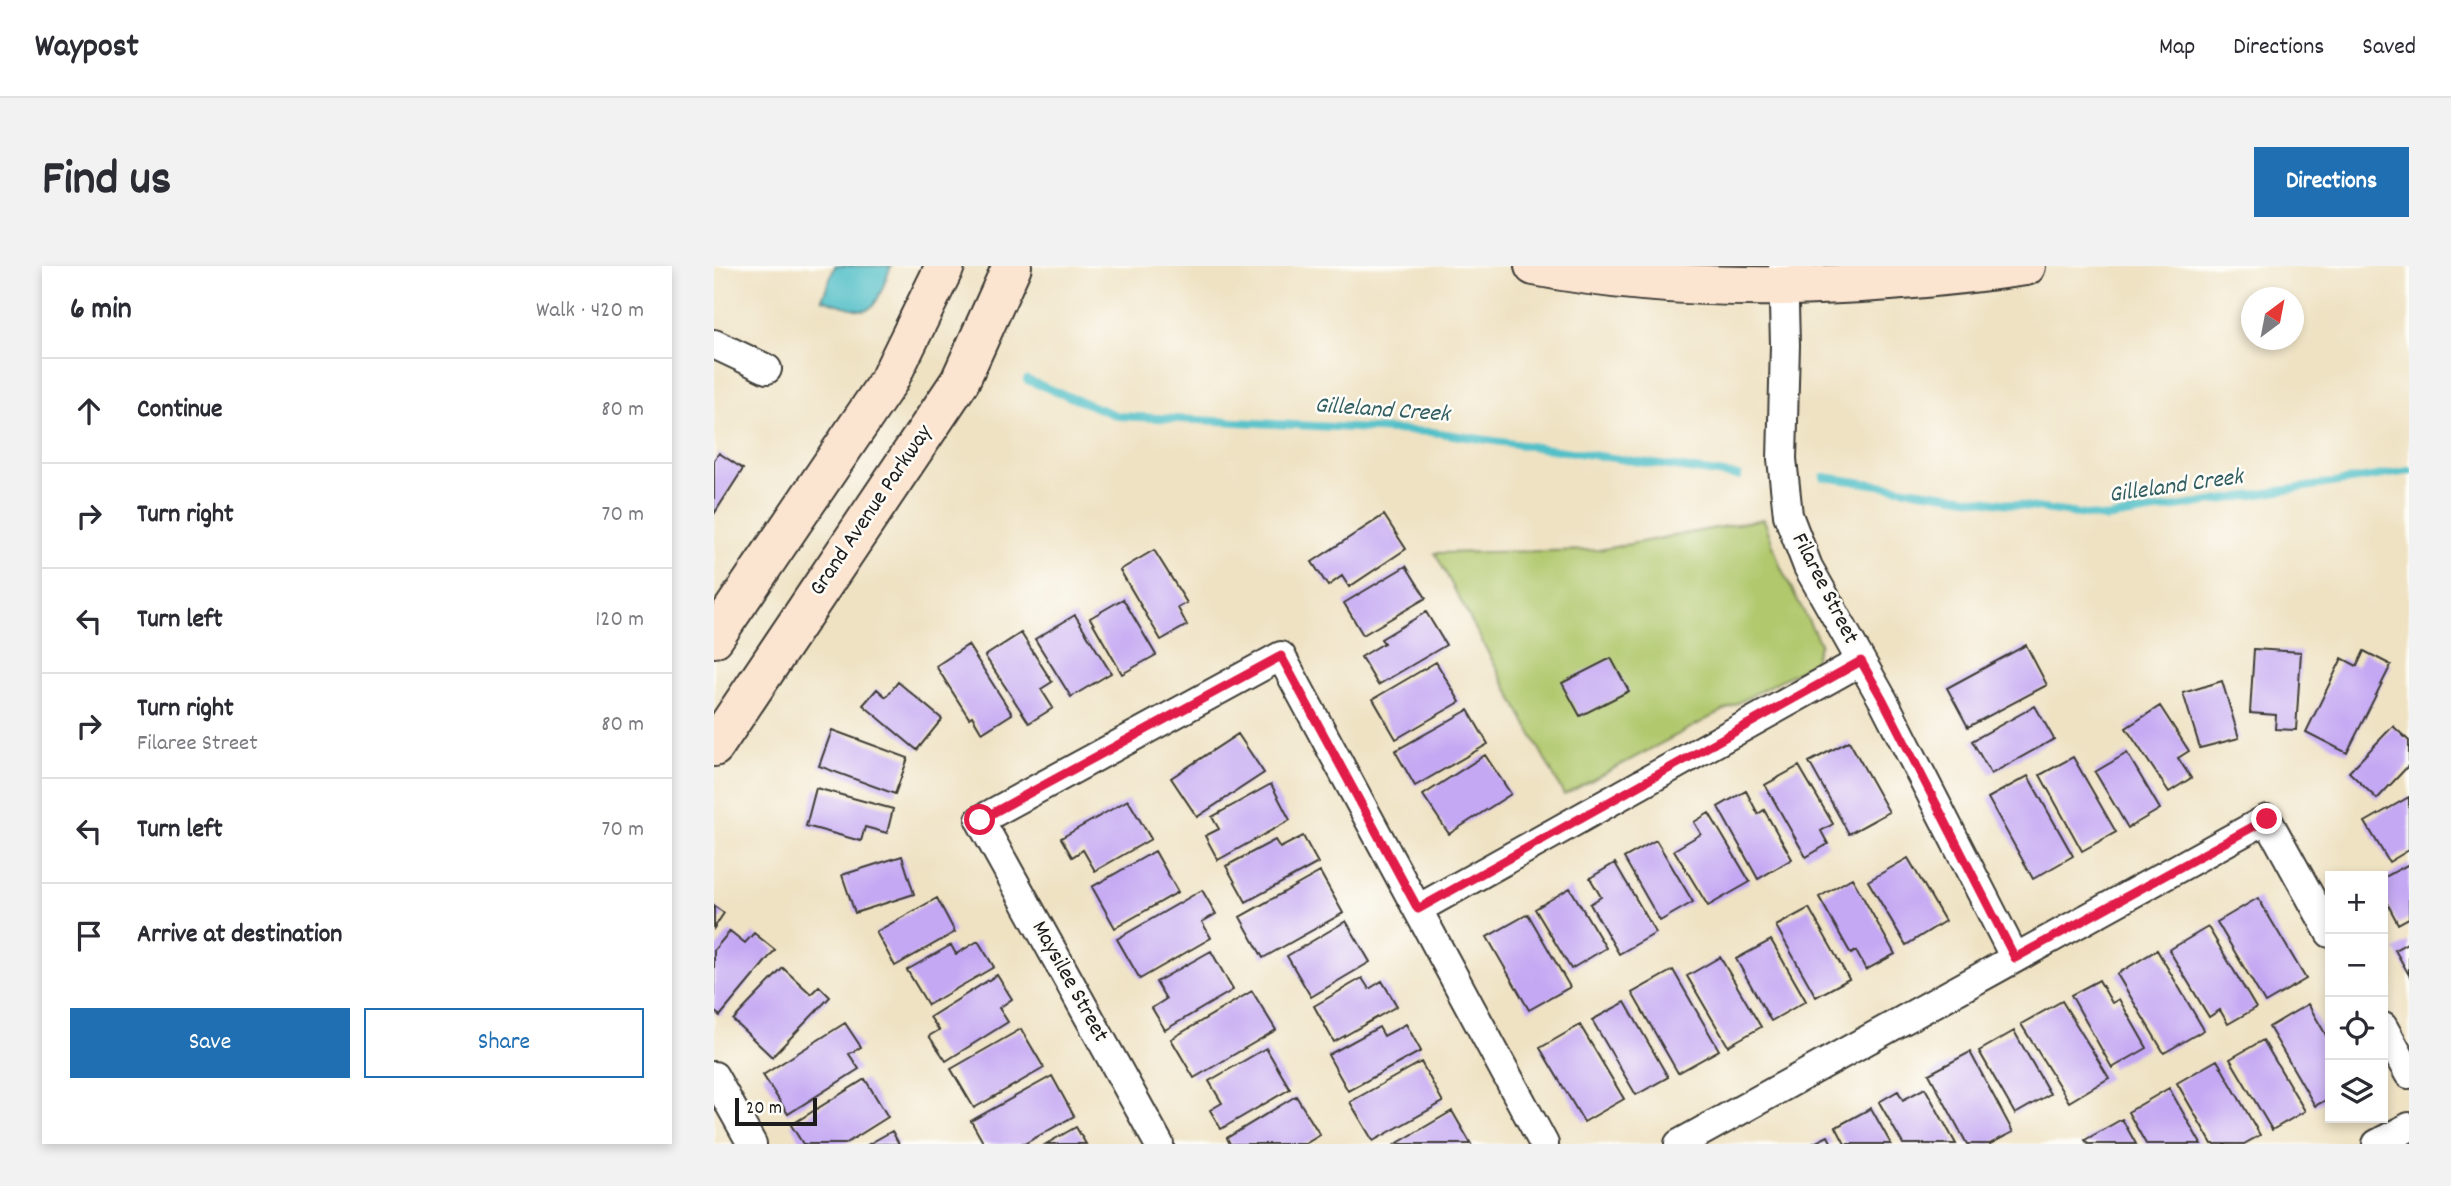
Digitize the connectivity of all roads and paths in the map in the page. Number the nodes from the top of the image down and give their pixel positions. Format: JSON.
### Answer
{"nodes":[{"id":1,"x":944,"y":266,"type":"edge"},
{"id":2,"x":1012,"y":266,"type":"edge"},
{"id":3,"x":1534,"y":266,"type":"edge"},
{"id":4,"x":2026,"y":266,"type":"edge"},
{"id":5,"x":1784,"y":276,"type":"edge"},
{"id":6,"x":714,"y":344,"type":"edge"},
{"id":7,"x":766,"y":369,"type":"dead end"},
{"id":8,"x":714,"y":638,"type":"edge"},
{"id":9,"x":1861,"y":661,"type":"junction"},
{"id":10,"x":714,"y":747,"type":"edge"},
{"id":11,"x":1418,"y":909,"type":"junction"},
{"id":12,"x":2325,"y":924,"type":"edge"},
{"id":13,"x":2015,"y":958,"type":"junction"},
{"id":14,"x":2388,"y":1036,"type":"edge"},
{"id":15,"x":2409,"y":1074,"type":"edge"},
{"id":16,"x":714,"y":1076,"type":"edge"},
{"id":17,"x":2409,"y":1127,"type":"edge"},
{"id":18,"x":752,"y":1144,"type":"edge"},
{"id":19,"x":1159,"y":1144,"type":"edge"},
{"id":20,"x":1544,"y":1144,"type":"edge"},
{"id":21,"x":1679,"y":1144,"type":"edge"},
{"id":22,"x":2377,"y":1144,"type":"edge"}],
"edges":[{"from":1,"to":8,"type":"street"},
{"from":2,"to":10,"type":"street","name":"Grand Avenue Parkway"},
{"from":3,"to":5,"type":"street"},
{"from":4,"to":5,"type":"street"},
{"from":5,"to":9,"type":"street","name":"Filaree Street"},
{"from":6,"to":7,"type":"street"},
{"from":9,"to":11,"type":"street"},
{"from":9,"to":13,"type":"street","name":"Filaree Street"},
{"from":11,"to":19,"type":"street","name":"Maysilee Street"},
{"from":11,"to":20,"type":"street"},
{"from":12,"to":13,"type":"street"},
{"from":13,"to":21,"type":"street"},
{"from":14,"to":15,"type":"street"},
{"from":16,"to":18,"type":"street"},
{"from":17,"to":22,"type":"street"}]}
